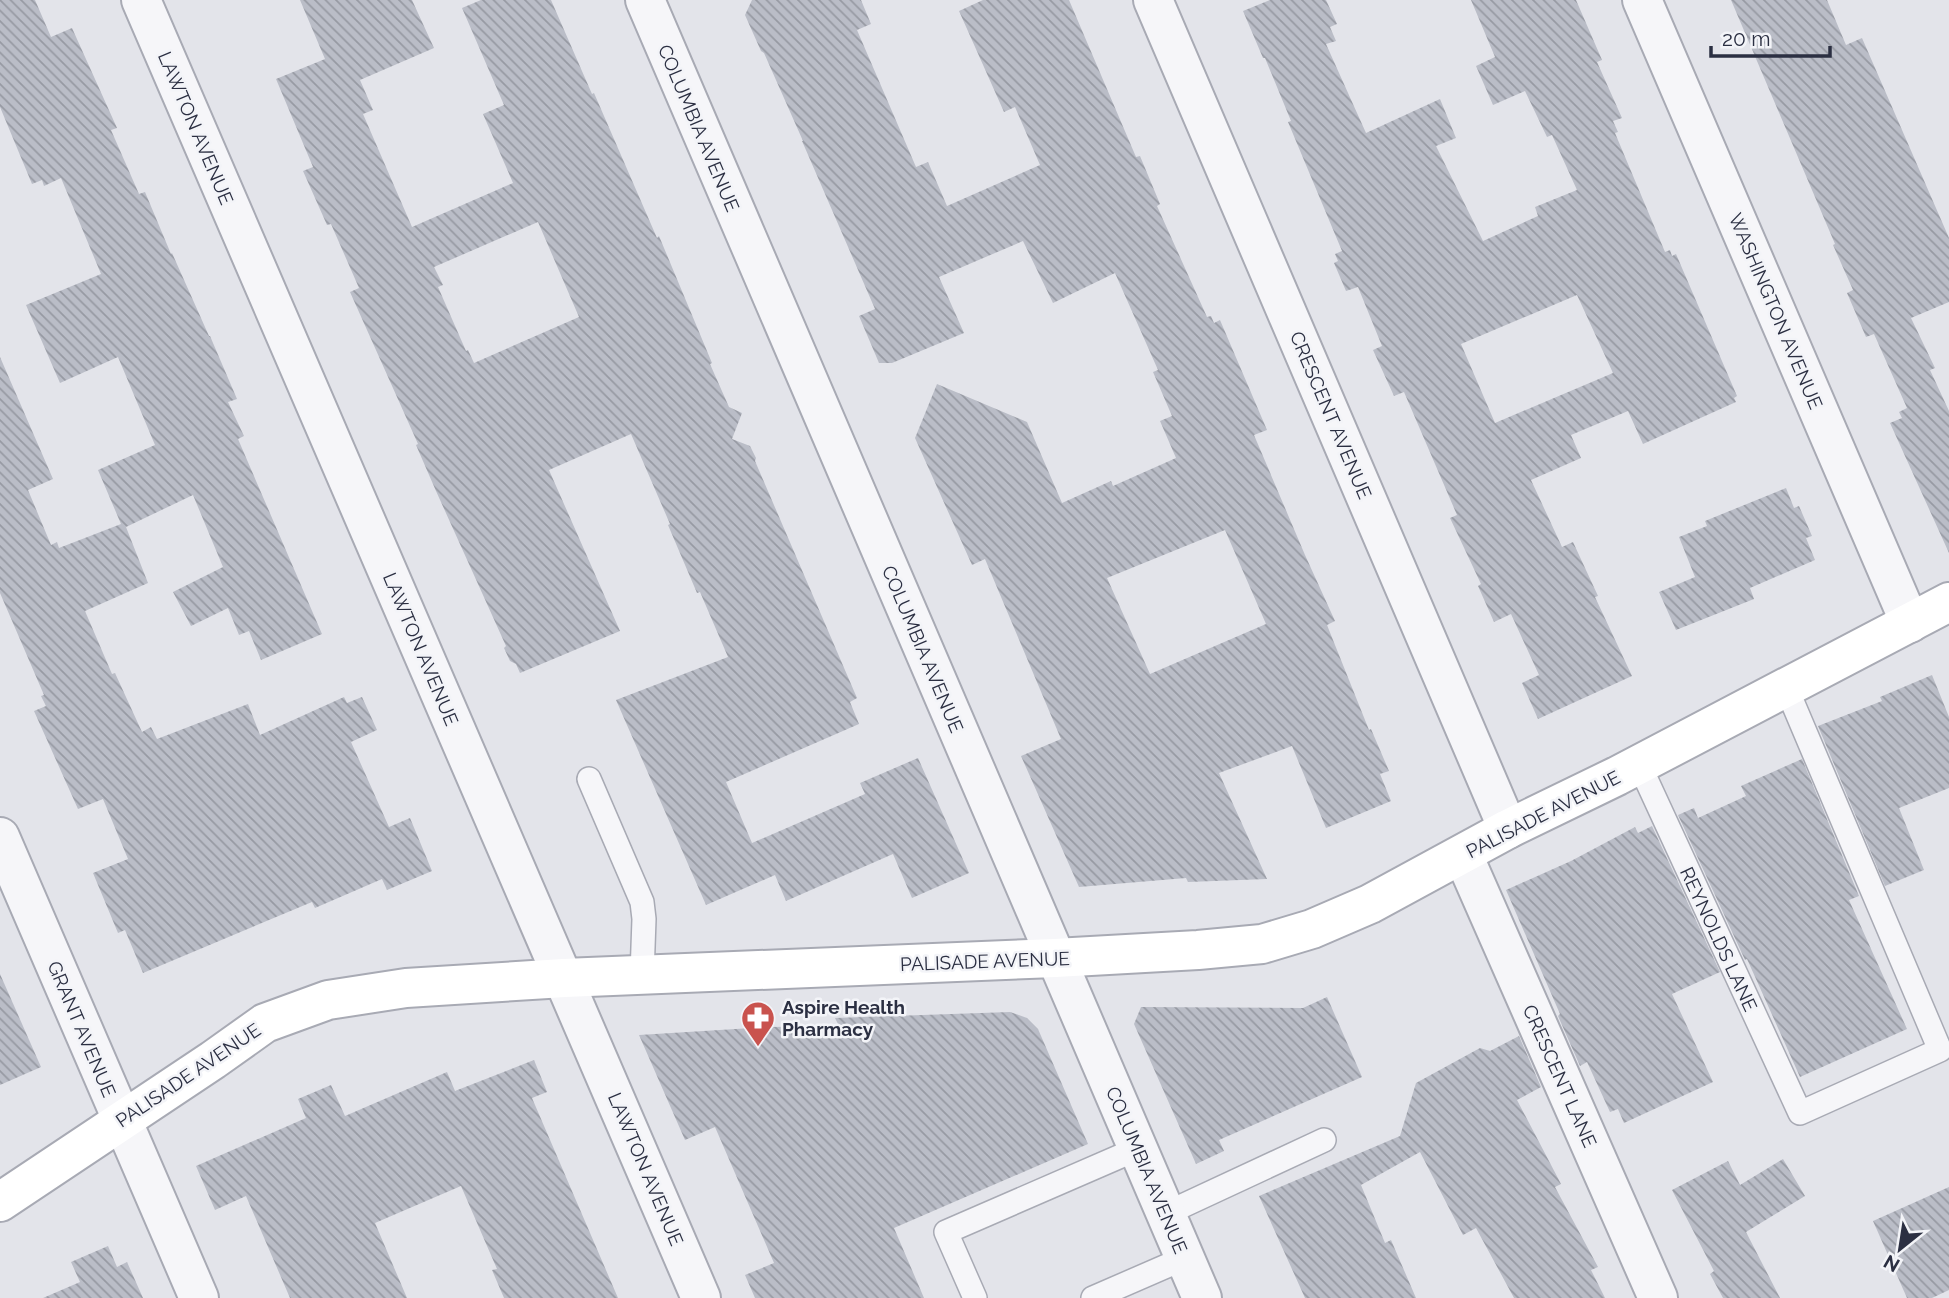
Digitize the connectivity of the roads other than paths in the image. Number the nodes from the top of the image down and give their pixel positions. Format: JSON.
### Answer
{"nodes":[{"id":1,"x":141,"y":0,"type":"edge"},
{"id":2,"x":645,"y":0,"type":"edge"},
{"id":3,"x":1153,"y":0,"type":"edge"},
{"id":4,"x":1642,"y":0,"type":"edge"},
{"id":5,"x":1949,"y":602,"type":"edge"},
{"id":6,"x":1910,"y":623,"type":"junction"},
{"id":7,"x":1786,"y":687,"type":"junction"},
{"id":8,"x":1639,"y":764,"type":"junction"},
{"id":9,"x":589,"y":779,"type":"dead end"},
{"id":10,"x":1508,"y":829,"type":"junction"},
{"id":11,"x":0,"y":837,"type":"edge"},
{"id":12,"x":1463,"y":855,"type":"junction"},
{"id":13,"x":1055,"y":958,"type":"junction"},
{"id":14,"x":642,"y":975,"type":"junction"},
{"id":15,"x":564,"y":978,"type":"junction"},
{"id":16,"x":122,"y":1120,"type":"junction"},
{"id":17,"x":1324,"y":1140,"type":"dead end"},
{"id":18,"x":1137,"y":1149,"type":"junction"},
{"id":19,"x":0,"y":1202,"type":"edge"},
{"id":20,"x":1166,"y":1214,"type":"junction"},
{"id":21,"x":1185,"y":1258,"type":"junction"},
{"id":22,"x":199,"y":1298,"type":"edge"},
{"id":23,"x":702,"y":1298,"type":"edge"},
{"id":24,"x":975,"y":1298,"type":"edge"},
{"id":25,"x":1093,"y":1298,"type":"edge"},
{"id":26,"x":1202,"y":1298,"type":"edge"},
{"id":27,"x":1658,"y":1298,"type":"edge"}],
"edges":[{"from":1,"to":15,"type":"street","name":"LAWTON AVENUE"},
{"from":2,"to":13,"type":"street","name":"COLUMBIA AVENUE"},
{"from":3,"to":10,"type":"street","name":"CRESCENT AVENUE"},
{"from":4,"to":6,"type":"street","name":"WASHINGTON AVENUE"},
{"from":5,"to":6,"type":"main road","name":"PALISADE AVENUE"},
{"from":6,"to":7,"type":"main road","name":"PALISADE AVENUE"},
{"from":7,"to":8,"type":"main road","name":"PALISADE AVENUE"},
{"from":7,"to":8,"type":"lane","name":"REYNOLDS LANE"},
{"from":8,"to":10,"type":"main road","name":"PALISADE AVENUE"},
{"from":9,"to":14,"type":"lane"},
{"from":10,"to":12,"type":"main road","name":"PALISADE AVENUE"},
{"from":11,"to":16,"type":"street","name":"GRANT AVENUE"},
{"from":12,"to":13,"type":"main road","name":"PALISADE AVENUE"},
{"from":12,"to":27,"type":"street","name":"CRESCENT LANE"},
{"from":13,"to":14,"type":"main road","name":"PALISADE AVENUE"},
{"from":13,"to":18,"type":"street","name":"COLUMBIA AVENUE"},
{"from":14,"to":15,"type":"main road","name":"PALISADE AVENUE"},
{"from":15,"to":16,"type":"main road","name":"PALISADE AVENUE"},
{"from":15,"to":23,"type":"street","name":"LAWTON AVENUE"},
{"from":16,"to":19,"type":"main road","name":"PALISADE AVENUE"},
{"from":16,"to":22,"type":"street","name":"GRANT AVENUE"},
{"from":17,"to":20,"type":"lane"},
{"from":18,"to":20,"type":"street","name":"COLUMBIA AVENUE"},
{"from":18,"to":24,"type":"lane"},
{"from":20,"to":21,"type":"street","name":"COLUMBIA AVENUE"},
{"from":21,"to":25,"type":"lane"},
{"from":21,"to":26,"type":"street","name":"COLUMBIA AVENUE"}]}
